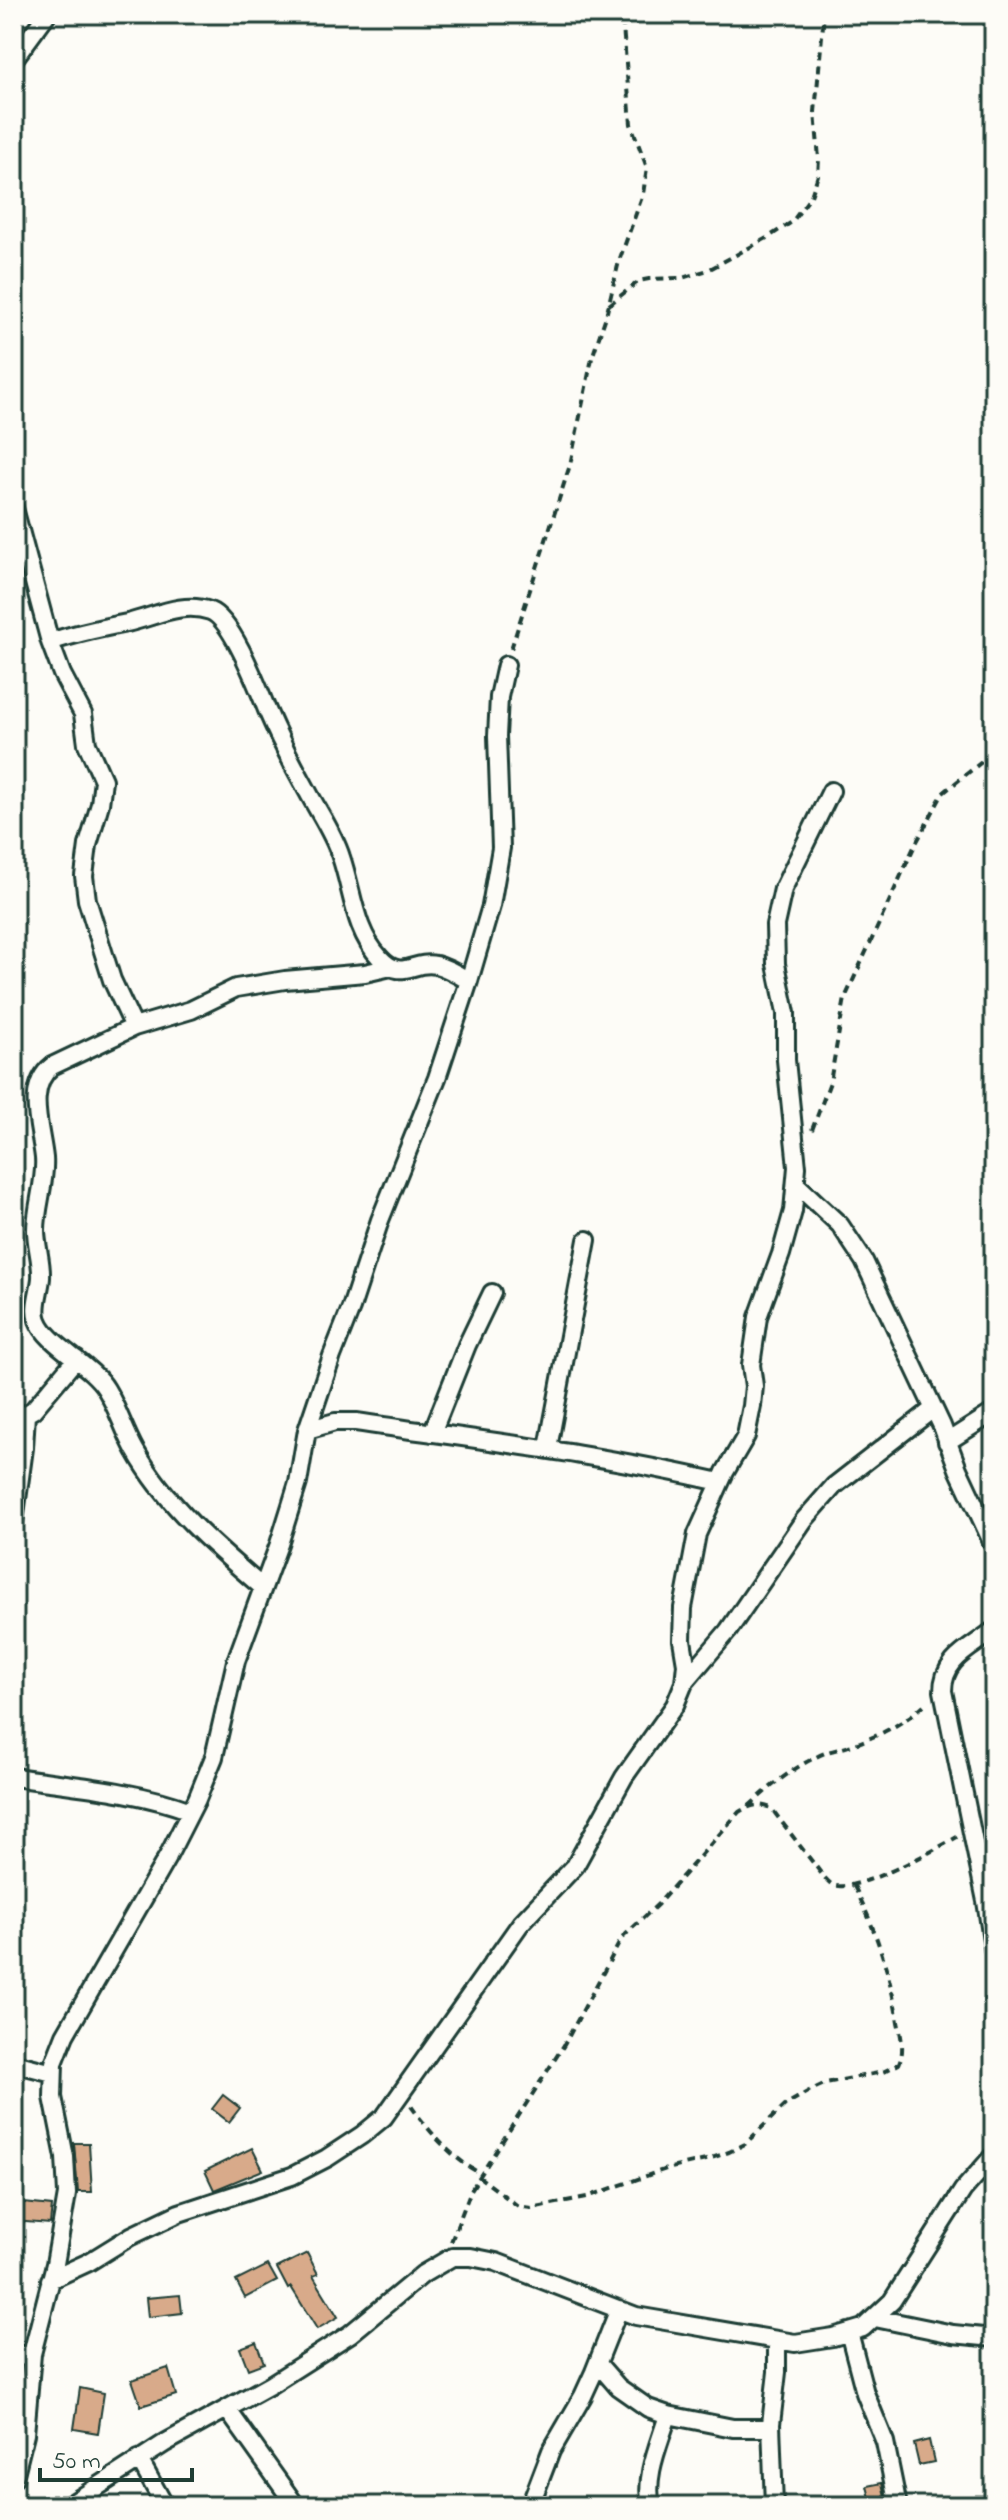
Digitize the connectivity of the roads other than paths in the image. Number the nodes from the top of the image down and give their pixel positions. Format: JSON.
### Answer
{"nodes":[{"id":1,"x":47,"y":14,"type":"edge"},
{"id":2,"x":14,"y":59,"type":"edge"},
{"id":3,"x":14,"y":508,"type":"edge"},
{"id":4,"x":50,"y":642,"type":"junction"},
{"id":5,"x":506,"y":665,"type":"road end"},
{"id":6,"x":831,"y":791,"type":"dead end"},
{"id":7,"x":391,"y":967,"type":"junction"},
{"id":8,"x":469,"y":981,"type":"junction"},
{"id":9,"x":134,"y":1027,"type":"junction"},
{"id":10,"x":796,"y":1184,"type":"junction"},
{"id":11,"x":587,"y":1240,"type":"dead end"},
{"id":12,"x":492,"y":1293,"type":"dead end"},
{"id":13,"x":76,"y":1359,"type":"junction"},
{"id":14,"x":933,"y":1409,"type":"junction"},
{"id":15,"x":994,"y":1412,"type":"edge"},
{"id":16,"x":20,"y":1418,"type":"edge"},
{"id":17,"x":307,"y":1430,"type":"junction"},
{"id":18,"x":432,"y":1433,"type":"junction"},
{"id":19,"x":947,"y":1442,"type":"junction"},
{"id":20,"x":548,"y":1448,"type":"junction"},
{"id":21,"x":720,"y":1482,"type":"junction"},
{"id":22,"x":14,"y":1522,"type":"edge"},
{"id":23,"x":994,"y":1546,"type":"edge"},
{"id":24,"x":262,"y":1587,"type":"junction"},
{"id":25,"x":994,"y":1630,"type":"edge"},
{"id":26,"x":684,"y":1683,"type":"junction"},
{"id":27,"x":14,"y":1777,"type":"edge"},
{"id":28,"x":191,"y":1811,"type":"junction"},
{"id":29,"x":994,"y":1953,"type":"edge"},
{"id":30,"x":14,"y":2063,"type":"edge"},
{"id":31,"x":53,"y":2073,"type":"junction"},
{"id":32,"x":994,"y":2155,"type":"edge"},
{"id":33,"x":50,"y":2280,"type":"junction"},
{"id":34,"x":619,"y":2309,"type":"junction"},
{"id":35,"x":875,"y":2318,"type":"junction"},
{"id":36,"x":849,"y":2332,"type":"junction"},
{"id":37,"x":994,"y":2338,"type":"edge"},
{"id":38,"x":777,"y":2340,"type":"junction"},
{"id":39,"x":32,"y":2354,"type":"junction"},
{"id":40,"x":14,"y":2356,"type":"edge"},
{"id":41,"x":598,"y":2364,"type":"junction"},
{"id":42,"x":227,"y":2409,"type":"junction"},
{"id":43,"x":668,"y":2415,"type":"junction"},
{"id":44,"x":771,"y":2428,"type":"junction"},
{"id":45,"x":139,"y":2459,"type":"junction"},
{"id":46,"x":14,"y":2478,"type":"edge"},
{"id":47,"x":68,"y":2506,"type":"edge"},
{"id":48,"x":165,"y":2506,"type":"edge"},
{"id":49,"x":296,"y":2506,"type":"edge"},
{"id":50,"x":530,"y":2506,"type":"edge"},
{"id":51,"x":651,"y":2506,"type":"edge"},
{"id":52,"x":774,"y":2506,"type":"edge"},
{"id":53,"x":898,"y":2506,"type":"edge"}],
"edges":[{"from":1,"to":2,"type":"street"},
{"from":3,"to":4,"type":"street"},
{"from":4,"to":7,"type":"street"},
{"from":4,"to":9,"type":"street"},
{"from":5,"to":8,"type":"street"},
{"from":6,"to":10,"type":"street"},
{"from":7,"to":8,"type":"street"},
{"from":7,"to":9,"type":"street"},
{"from":8,"to":17,"type":"street"},
{"from":9,"to":13,"type":"street"},
{"from":10,"to":14,"type":"street"},
{"from":10,"to":21,"type":"street"},
{"from":11,"to":20,"type":"street"},
{"from":12,"to":18,"type":"street"},
{"from":13,"to":16,"type":"street"},
{"from":13,"to":24,"type":"street"},
{"from":14,"to":19,"type":"street"},
{"from":14,"to":26,"type":"street"},
{"from":15,"to":19,"type":"street"},
{"from":16,"to":22,"type":"street"},
{"from":17,"to":18,"type":"street"},
{"from":17,"to":24,"type":"street"},
{"from":18,"to":20,"type":"street"},
{"from":19,"to":23,"type":"street"},
{"from":20,"to":21,"type":"street"},
{"from":21,"to":26,"type":"street"},
{"from":24,"to":28,"type":"street"},
{"from":25,"to":29,"type":"street"},
{"from":26,"to":33,"type":"street"},
{"from":27,"to":28,"type":"street"},
{"from":28,"to":31,"type":"street"},
{"from":30,"to":31,"type":"street"},
{"from":31,"to":33,"type":"street"},
{"from":32,"to":35,"type":"street"},
{"from":33,"to":39,"type":"street"},
{"from":34,"to":38,"type":"street"},
{"from":34,"to":41,"type":"street"},
{"from":34,"to":42,"type":"street"},
{"from":35,"to":36,"type":"street"},
{"from":35,"to":37,"type":"street"},
{"from":36,"to":38,"type":"street"},
{"from":36,"to":53,"type":"street"},
{"from":38,"to":44,"type":"street"},
{"from":39,"to":40,"type":"street"},
{"from":39,"to":46,"type":"street"},
{"from":41,"to":43,"type":"street"},
{"from":41,"to":50,"type":"street"},
{"from":42,"to":45,"type":"street"},
{"from":42,"to":49,"type":"street"},
{"from":43,"to":44,"type":"street"},
{"from":43,"to":51,"type":"street"},
{"from":44,"to":52,"type":"street"},
{"from":45,"to":47,"type":"street"},
{"from":45,"to":48,"type":"street"}]}
